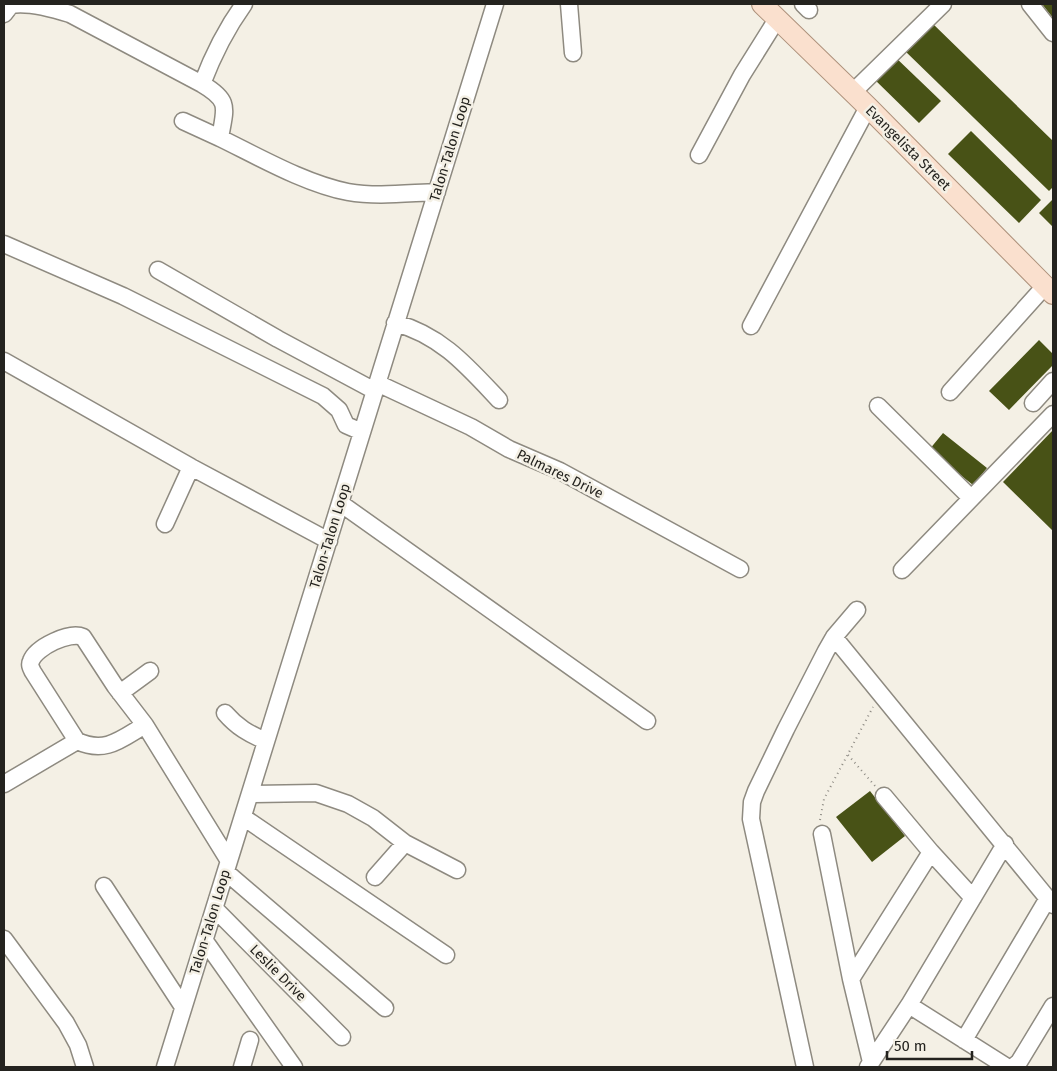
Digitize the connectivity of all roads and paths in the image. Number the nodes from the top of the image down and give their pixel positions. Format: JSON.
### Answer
{"nodes":[{"id":1,"x":244,"y":4,"type":"edge"},
{"id":2,"x":495,"y":4,"type":"edge"},
{"id":3,"x":569,"y":4,"type":"edge"},
{"id":4,"x":762,"y":4,"type":"edge"},
{"id":5,"x":943,"y":4,"type":"edge"},
{"id":6,"x":1030,"y":4,"type":"edge"},
{"id":7,"x":4,"y":14,"type":"edge"},
{"id":8,"x":777,"y":19,"type":"junction"},
{"id":9,"x":1053,"y":33,"type":"edge"},
{"id":10,"x":573,"y":53,"type":"dead end"},
{"id":11,"x":202,"y":84,"type":"junction"},
{"id":12,"x":853,"y":92,"type":"junction"},
{"id":13,"x":868,"y":107,"type":"junction"},
{"id":14,"x":183,"y":121,"type":"dead end"},
{"id":15,"x":220,"y":138,"type":"junction"},
{"id":16,"x":699,"y":155,"type":"dead end"},
{"id":17,"x":436,"y":192,"type":"junction"},
{"id":18,"x":4,"y":244,"type":"edge"},
{"id":19,"x":158,"y":270,"type":"dead end"},
{"id":20,"x":1050,"y":289,"type":"edge"},
{"id":21,"x":395,"y":323,"type":"junction"},
{"id":22,"x":751,"y":326,"type":"dead end"},
{"id":23,"x":4,"y":360,"type":"edge"},
{"id":24,"x":1053,"y":381,"type":"edge"},
{"id":25,"x":376,"y":387,"type":"junction"},
{"id":26,"x":950,"y":392,"type":"dead end"},
{"id":27,"x":499,"y":400,"type":"dead end"},
{"id":28,"x":1033,"y":403,"type":"dead end"},
{"id":29,"x":878,"y":406,"type":"dead end"},
{"id":30,"x":1053,"y":414,"type":"edge"},
{"id":31,"x":362,"y":432,"type":"junction"},
{"id":32,"x":191,"y":467,"type":"junction"},
{"id":33,"x":971,"y":498,"type":"junction"},
{"id":34,"x":340,"y":503,"type":"junction"},
{"id":35,"x":165,"y":524,"type":"dead end"},
{"id":36,"x":328,"y":541,"type":"junction"},
{"id":37,"x":740,"y":569,"type":"dead end"},
{"id":38,"x":902,"y":570,"type":"dead end"},
{"id":39,"x":857,"y":610,"type":"dead end"},
{"id":40,"x":834,"y":637,"type":"junction"},
{"id":41,"x":150,"y":670,"type":"dead end"},
{"id":42,"x":120,"y":692,"type":"junction"},
{"id":43,"x":880,"y":694,"type":"junction"},
{"id":44,"x":225,"y":713,"type":"dead end"},
{"id":45,"x":647,"y":721,"type":"dead end"},
{"id":46,"x":145,"y":725,"type":"junction"},
{"id":47,"x":77,"y":741,"type":"junction"},
{"id":48,"x":266,"y":742,"type":"junction"},
{"id":49,"x":848,"y":755,"type":"junction"},
{"id":50,"x":4,"y":784,"type":"edge"},
{"id":51,"x":250,"y":794,"type":"junction"},
{"id":52,"x":884,"y":796,"type":"joint"},
{"id":53,"x":243,"y":817,"type":"junction"},
{"id":54,"x":822,"y":834,"type":"joint"},
{"id":55,"x":405,"y":843,"type":"junction"},
{"id":56,"x":1004,"y":844,"type":"junction"},
{"id":57,"x":931,"y":852,"type":"junction"},
{"id":58,"x":228,"y":866,"type":"junction"},
{"id":59,"x":458,"y":870,"type":"dead end"},
{"id":60,"x":375,"y":877,"type":"dead end"},
{"id":61,"x":104,"y":886,"type":"dead end"},
{"id":62,"x":973,"y":898,"type":"junction"},
{"id":63,"x":1050,"y":902,"type":"edge"},
{"id":64,"x":215,"y":909,"type":"junction"},
{"id":65,"x":4,"y":939,"type":"edge"},
{"id":66,"x":205,"y":941,"type":"junction"},
{"id":67,"x":446,"y":955,"type":"dead end"},
{"id":68,"x":851,"y":979,"type":"junction"},
{"id":69,"x":909,"y":1005,"type":"junction"},
{"id":70,"x":1053,"y":1006,"type":"edge"},
{"id":71,"x":184,"y":1007,"type":"junction"},
{"id":72,"x":385,"y":1008,"type":"dead end"},
{"id":73,"x":342,"y":1037,"type":"dead end"},
{"id":74,"x":250,"y":1040,"type":"dead end"},
{"id":75,"x":964,"y":1040,"type":"junction"},
{"id":76,"x":870,"y":1065,"type":"edge"},
{"id":77,"x":85,"y":1067,"type":"edge"},
{"id":78,"x":165,"y":1067,"type":"edge"},
{"id":79,"x":242,"y":1067,"type":"edge"},
{"id":80,"x":294,"y":1067,"type":"edge"},
{"id":81,"x":805,"y":1067,"type":"edge"},
{"id":82,"x":1007,"y":1067,"type":"edge"},
{"id":83,"x":1013,"y":1067,"type":"edge"}],
"edges":[{"from":1,"to":11,"type":"street"},
{"from":2,"to":17,"type":"street","name":"Talon-Talon Loop"},
{"from":3,"to":10,"type":"street"},
{"from":4,"to":8,"type":"main road","name":"Evangelista Street"},
{"from":5,"to":12,"type":"street"},
{"from":6,"to":9,"type":"street"},
{"from":7,"to":11,"type":"street"},
{"from":8,"to":12,"type":"main road","name":"Evangelista Street"},
{"from":8,"to":16,"type":"street"},
{"from":11,"to":15,"type":"street"},
{"from":12,"to":13,"type":"main road","name":"Evangelista Street"},
{"from":13,"to":20,"type":"main road","name":"Evangelista Street"},
{"from":13,"to":22,"type":"street"},
{"from":14,"to":15,"type":"street"},
{"from":15,"to":17,"type":"street"},
{"from":17,"to":21,"type":"street","name":"Talon-Talon Loop"},
{"from":18,"to":31,"type":"street"},
{"from":19,"to":25,"type":"street","name":"Palmares Drive"},
{"from":20,"to":26,"type":"street"},
{"from":21,"to":25,"type":"street","name":"Talon-Talon Loop"},
{"from":21,"to":27,"type":"street"},
{"from":23,"to":32,"type":"street"},
{"from":24,"to":28,"type":"street"},
{"from":25,"to":31,"type":"street","name":"Talon-Talon Loop"},
{"from":25,"to":37,"type":"street","name":"Palmares Drive"},
{"from":29,"to":33,"type":"street"},
{"from":30,"to":33,"type":"street"},
{"from":31,"to":34,"type":"street","name":"Talon-Talon Loop"},
{"from":32,"to":35,"type":"street"},
{"from":32,"to":36,"type":"street"},
{"from":33,"to":38,"type":"street"},
{"from":34,"to":36,"type":"street","name":"Talon-Talon Loop"},
{"from":34,"to":45,"type":"street"},
{"from":36,"to":48,"type":"street","name":"Talon-Talon Loop"},
{"from":39,"to":40,"type":"street"},
{"from":40,"to":43,"type":"street"},
{"from":40,"to":81,"type":"street"},
{"from":41,"to":42,"type":"street"},
{"from":42,"to":46,"type":"street"},
{"from":42,"to":47,"type":"street"},
{"from":43,"to":49,"type":"path"},
{"from":43,"to":56,"type":"street"},
{"from":44,"to":48,"type":"street"},
{"from":46,"to":47,"type":"street"},
{"from":46,"to":58,"type":"street"},
{"from":47,"to":50,"type":"street"},
{"from":48,"to":51,"type":"street","name":"Talon-Talon Loop"},
{"from":49,"to":52,"type":"path"},
{"from":49,"to":54,"type":"path"},
{"from":51,"to":53,"type":"street","name":"Talon-Talon Loop"},
{"from":51,"to":55,"type":"street"},
{"from":52,"to":57,"type":"street"},
{"from":53,"to":58,"type":"street","name":"Talon-Talon Loop"},
{"from":53,"to":67,"type":"street"},
{"from":54,"to":68,"type":"street"},
{"from":55,"to":59,"type":"street"},
{"from":55,"to":60,"type":"street"},
{"from":56,"to":62,"type":"street"},
{"from":56,"to":63,"type":"street"},
{"from":57,"to":62,"type":"street"},
{"from":57,"to":68,"type":"street"},
{"from":58,"to":64,"type":"street","name":"Talon-Talon Loop"},
{"from":58,"to":72,"type":"street"},
{"from":61,"to":71,"type":"street"},
{"from":62,"to":69,"type":"street"},
{"from":63,"to":75,"type":"street"},
{"from":64,"to":66,"type":"street","name":"Talon-Talon Loop"},
{"from":64,"to":73,"type":"street","name":"Leslie Drive"},
{"from":65,"to":77,"type":"street"},
{"from":66,"to":71,"type":"street","name":"Talon-Talon Loop"},
{"from":66,"to":80,"type":"street"},
{"from":68,"to":76,"type":"street"},
{"from":69,"to":75,"type":"street"},
{"from":69,"to":76,"type":"street"},
{"from":70,"to":83,"type":"street"},
{"from":71,"to":78,"type":"street","name":"Talon-Talon Loop"},
{"from":74,"to":79,"type":"street"},
{"from":75,"to":82,"type":"street"}]}
